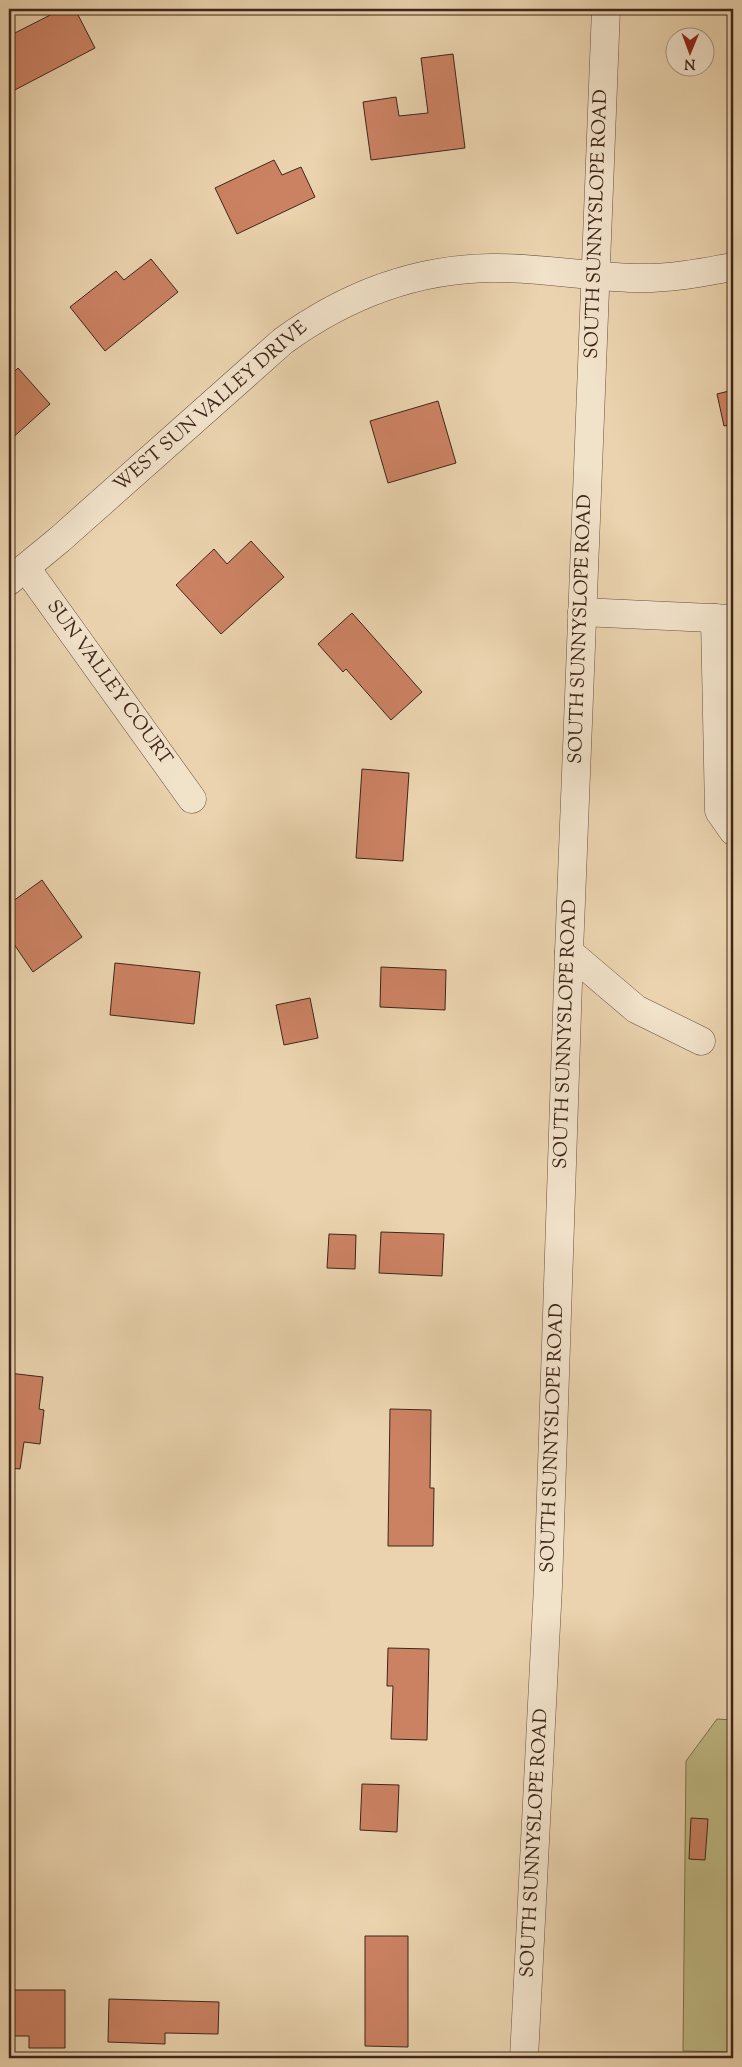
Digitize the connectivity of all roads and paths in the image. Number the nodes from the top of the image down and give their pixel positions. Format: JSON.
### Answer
{"nodes":[{"id":1,"x":606,"y":9,"type":"edge"},
{"id":2,"x":733,"y":267,"type":"edge"},
{"id":3,"x":594,"y":276,"type":"junction"},
{"id":4,"x":18,"y":574,"type":"edge"},
{"id":5,"x":582,"y":612,"type":"junction"},
{"id":6,"x":724,"y":619,"type":"edge"},
{"id":7,"x":192,"y":799,"type":"dead end"},
{"id":8,"x":733,"y":831,"type":"edge"},
{"id":9,"x":569,"y":952,"type":"junction"},
{"id":10,"x":701,"y":1041,"type":"dead end"},
{"id":11,"x":524,"y":2058,"type":"edge"}],
"edges":[{"from":1,"to":3,"type":"street","name":"SOUTH SUNNYSLOPE ROAD"},
{"from":2,"to":3,"type":"street","name":"WEST SUN VALLEY DRIVE"},
{"from":3,"to":4,"type":"street","name":"WEST SUN VALLEY DRIVE"},
{"from":3,"to":5,"type":"street","name":"SOUTH SUNNYSLOPE ROAD"},
{"from":4,"to":7,"type":"street","name":"SUN VALLEY COURT"},
{"from":5,"to":6,"type":"street"},
{"from":5,"to":9,"type":"street","name":"SOUTH SUNNYSLOPE ROAD"},
{"from":6,"to":8,"type":"street"},
{"from":9,"to":10,"type":"street"},
{"from":9,"to":11,"type":"street","name":"SOUTH SUNNYSLOPE ROAD"}]}
